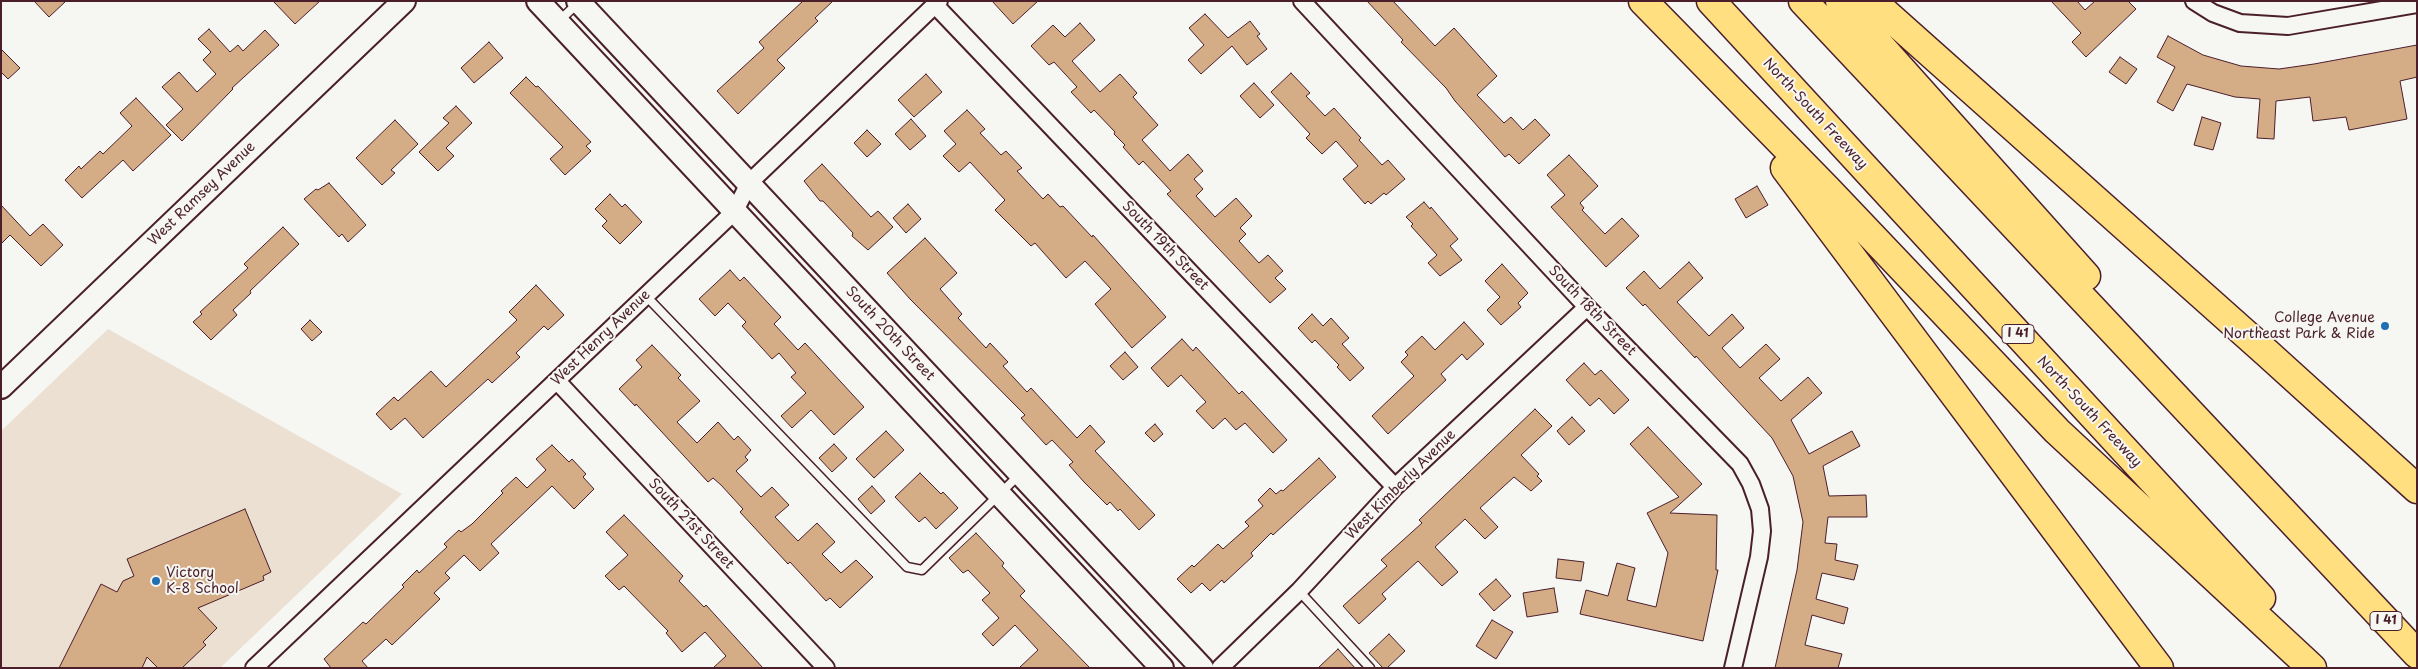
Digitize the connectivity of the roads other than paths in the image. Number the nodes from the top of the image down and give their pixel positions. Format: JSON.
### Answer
{"nodes":[{"id":1,"x":404,"y":1,"type":"edge"},
{"id":2,"x":538,"y":1,"type":"edge"},
{"id":3,"x":1302,"y":1,"type":"edge"},
{"id":4,"x":1711,"y":1,"type":"edge"},
{"id":5,"x":1803,"y":1,"type":"edge"},
{"id":6,"x":1840,"y":1,"type":"edge"},
{"id":7,"x":1872,"y":1,"type":"edge"},
{"id":8,"x":2194,"y":1,"type":"edge"},
{"id":9,"x":578,"y":2,"type":"edge"},
{"id":10,"x":937,"y":3,"type":"edge"},
{"id":11,"x":2417,"y":4,"type":"edge"},
{"id":12,"x":1649,"y":8,"type":"edge"},
{"id":13,"x":558,"y":22,"type":"junction"},
{"id":14,"x":749,"y":183,"type":"junction"},
{"id":15,"x":734,"y":211,"type":"junction"},
{"id":16,"x":646,"y":296,"type":"junction"},
{"id":17,"x":1587,"y":307,"type":"junction"},
{"id":18,"x":557,"y":381,"type":"junction"},
{"id":19,"x":1,"y":387,"type":"edge"},
{"id":20,"x":1021,"y":474,"type":"junction"},
{"id":21,"x":1395,"y":487,"type":"junction"},
{"id":22,"x":2417,"y":489,"type":"edge"},
{"id":23,"x":1000,"y":494,"type":"junction"},
{"id":24,"x":2354,"y":588,"type":"junction"},
{"id":25,"x":1299,"y":591,"type":"junction"},
{"id":26,"x":2417,"y":654,"type":"edge"},
{"id":27,"x":254,"y":668,"type":"edge"},
{"id":28,"x":826,"y":668,"type":"edge"},
{"id":29,"x":1162,"y":668,"type":"edge"},
{"id":30,"x":1202,"y":668,"type":"edge"},
{"id":31,"x":1220,"y":668,"type":"edge"},
{"id":32,"x":1370,"y":668,"type":"edge"},
{"id":33,"x":1733,"y":668,"type":"edge"},
{"id":34,"x":2159,"y":668,"type":"edge"},
{"id":35,"x":2312,"y":668,"type":"edge"},
{"id":36,"x":2325,"y":668,"type":"edge"}],
"edges":[{"from":1,"to":19,"type":"street","name":"West Ramsey Avenue"},
{"from":2,"to":13,"type":"street"},
{"from":3,"to":17,"type":"street","name":"South 18th Street"},
{"from":4,"to":36,"type":"highway","name":"North-South Freeway","number":"I 41"},
{"from":5,"to":24,"type":"highway","number":"I 41"},
{"from":6,"to":24,"type":"highway"},
{"from":7,"to":22,"type":"highway"},
{"from":8,"to":11,"type":"street"},
{"from":9,"to":13,"type":"lane"},
{"from":9,"to":14,"type":"street","name":"South 20th Street"},
{"from":10,"to":14,"type":"street","name":"West Henry Avenue"},
{"from":10,"to":21,"type":"street","name":"South 19th Street"},
{"from":12,"to":34,"type":"highway"},
{"from":12,"to":35,"type":"highway"},
{"from":13,"to":15,"type":"street"},
{"from":14,"to":15,"type":"street","name":"West Henry Avenue"},
{"from":14,"to":20,"type":"street","name":"South 20th Street"},
{"from":15,"to":16,"type":"street","name":"West Henry Avenue"},
{"from":15,"to":23,"type":"street"},
{"from":16,"to":18,"type":"street","name":"West Henry Avenue"},
{"from":16,"to":23,"type":"lane"},
{"from":17,"to":21,"type":"street","name":"West Kimberly Avenue"},
{"from":17,"to":33,"type":"street","name":"South 18th Street"},
{"from":18,"to":27,"type":"street","name":"West Henry Avenue"},
{"from":18,"to":28,"type":"street","name":"South 21st Street"},
{"from":20,"to":23,"type":"lane"},
{"from":20,"to":30,"type":"street","name":"South 20th Street"},
{"from":21,"to":25,"type":"street","name":"West Kimberly Avenue"},
{"from":23,"to":29,"type":"street"},
{"from":24,"to":26,"type":"highway","number":"I 41"},
{"from":25,"to":31,"type":"street","name":"West Kimberly Avenue"},
{"from":25,"to":32,"type":"lane"}]}
